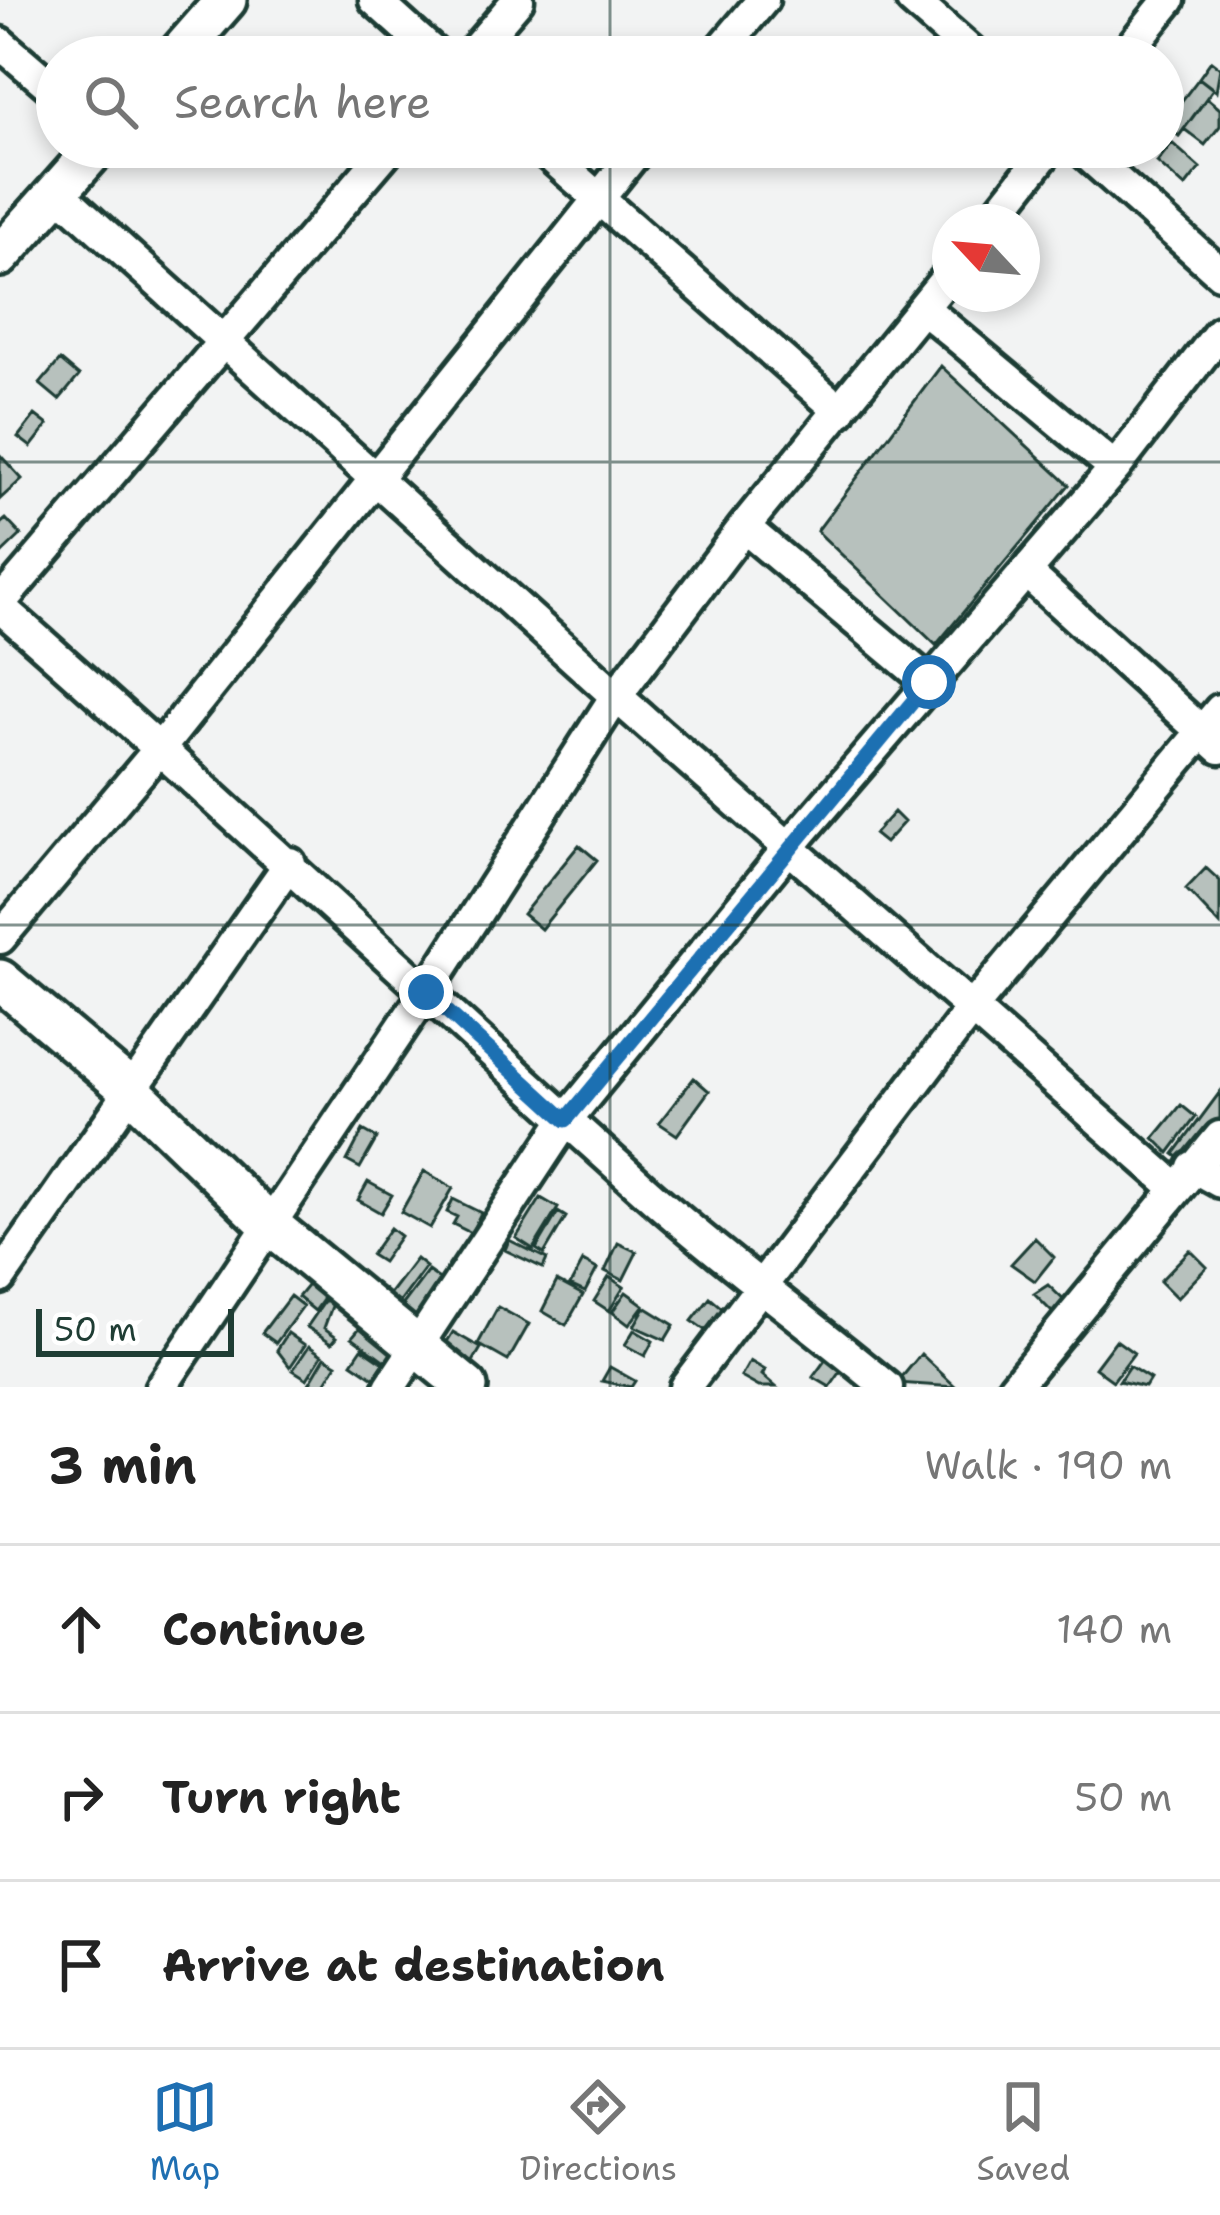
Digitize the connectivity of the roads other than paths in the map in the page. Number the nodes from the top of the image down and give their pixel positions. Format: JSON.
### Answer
{"nodes":[{"id":1,"x":226,"y":0,"type":"edge"},
{"id":2,"x":375,"y":0,"type":"edge"},
{"id":3,"x":518,"y":0,"type":"edge"},
{"id":4,"x":763,"y":0,"type":"edge"},
{"id":5,"x":912,"y":0,"type":"edge"},
{"id":6,"x":1169,"y":0,"type":"edge"},
{"id":7,"x":194,"y":36,"type":"edge"},
{"id":8,"x":415,"y":36,"type":"edge"},
{"id":9,"x":487,"y":36,"type":"edge"},
{"id":10,"x":733,"y":36,"type":"edge"},
{"id":11,"x":952,"y":36,"type":"edge"},
{"id":12,"x":1140,"y":36,"type":"edge"},
{"id":13,"x":0,"y":43,"type":"edge"},
{"id":14,"x":36,"y":74,"type":"edge"},
{"id":15,"x":79,"y":168,"type":"edge"},
{"id":16,"x":372,"y":168,"type":"edge"},
{"id":17,"x":564,"y":168,"type":"edge"},
{"id":18,"x":623,"y":168,"type":"edge"},
{"id":19,"x":1033,"y":168,"type":"edge"},
{"id":20,"x":1102,"y":168,"type":"edge"},
{"id":21,"x":58,"y":192,"type":"junction"},
{"id":22,"x":598,"y":198,"type":"junction"},
{"id":23,"x":1005,"y":204,"type":"edge"},
{"id":24,"x":0,"y":256,"type":"edge"},
{"id":25,"x":1220,"y":273,"type":"edge"},
{"id":26,"x":932,"y":297,"type":"edge"},
{"id":27,"x":923,"y":308,"type":"junction"},
{"id":28,"x":1220,"y":332,"type":"edge"},
{"id":29,"x":222,"y":340,"type":"junction"},
{"id":30,"x":840,"y":411,"type":"junction"},
{"id":31,"x":1115,"y":468,"type":"junction"},
{"id":32,"x":375,"y":474,"type":"junction"},
{"id":33,"x":744,"y":527,"type":"junction"},
{"id":34,"x":1026,"y":572,"type":"junction"},
{"id":35,"x":0,"y":605,"type":"edge"},
{"id":36,"x":929,"y":682,"type":"junction"},
{"id":37,"x":616,"y":696,"type":"junction"},
{"id":38,"x":1214,"y":730,"type":"edge"},
{"id":39,"x":161,"y":748,"type":"junction"},
{"id":40,"x":790,"y":846,"type":"junction"},
{"id":41,"x":290,"y":862,"type":"junction"},
{"id":42,"x":0,"y":938,"type":"edge"},
{"id":43,"x":0,"y":980,"type":"edge"},
{"id":44,"x":426,"y":992,"type":"junction"},
{"id":45,"x":973,"y":1008,"type":"junction"},
{"id":46,"x":128,"y":1088,"type":"junction"},
{"id":47,"x":566,"y":1120,"type":"junction"},
{"id":48,"x":1220,"y":1137,"type":"edge"},
{"id":49,"x":1196,"y":1179,"type":"edge"},
{"id":50,"x":270,"y":1225,"type":"junction"},
{"id":51,"x":0,"y":1278,"type":"edge"},
{"id":52,"x":758,"y":1289,"type":"junction"},
{"id":53,"x":418,"y":1346,"type":"junction"},
{"id":54,"x":161,"y":1387,"type":"edge"},
{"id":55,"x":390,"y":1387,"type":"edge"},
{"id":56,"x":467,"y":1387,"type":"edge"},
{"id":57,"x":685,"y":1387,"type":"edge"},
{"id":58,"x":887,"y":1387,"type":"edge"},
{"id":59,"x":1014,"y":1387,"type":"edge"}],
"edges":[{"from":1,"to":7,"type":"street"},
{"from":2,"to":8,"type":"street"},
{"from":3,"to":9,"type":"street"},
{"from":4,"to":10,"type":"street"},
{"from":5,"to":11,"type":"street"},
{"from":6,"to":12,"type":"street"},
{"from":13,"to":14,"type":"street"},
{"from":15,"to":21,"type":"street"},
{"from":16,"to":29,"type":"street"},
{"from":17,"to":22,"type":"street"},
{"from":18,"to":22,"type":"street"},
{"from":19,"to":23,"type":"street"},
{"from":20,"to":25,"type":"street"},
{"from":21,"to":24,"type":"street"},
{"from":21,"to":29,"type":"street"},
{"from":22,"to":30,"type":"street"},
{"from":22,"to":32,"type":"street"},
{"from":26,"to":27,"type":"street"},
{"from":27,"to":30,"type":"street"},
{"from":27,"to":31,"type":"street"},
{"from":28,"to":31,"type":"street"},
{"from":29,"to":32,"type":"street"},
{"from":29,"to":35,"type":"street"},
{"from":30,"to":33,"type":"street"},
{"from":31,"to":34,"type":"street"},
{"from":32,"to":37,"type":"street"},
{"from":32,"to":39,"type":"street"},
{"from":33,"to":36,"type":"street"},
{"from":33,"to":37,"type":"street"},
{"from":34,"to":36,"type":"street"},
{"from":34,"to":38,"type":"street"},
{"from":35,"to":39,"type":"street"},
{"from":36,"to":40,"type":"street"},
{"from":37,"to":40,"type":"street"},
{"from":37,"to":44,"type":"street"},
{"from":38,"to":45,"type":"street"},
{"from":39,"to":41,"type":"street"},
{"from":39,"to":42,"type":"street"},
{"from":40,"to":45,"type":"street"},
{"from":40,"to":47,"type":"street"},
{"from":41,"to":44,"type":"street"},
{"from":41,"to":46,"type":"street"},
{"from":43,"to":46,"type":"street"},
{"from":44,"to":47,"type":"street"},
{"from":44,"to":50,"type":"street"},
{"from":45,"to":49,"type":"street"},
{"from":45,"to":52,"type":"street"},
{"from":46,"to":50,"type":"street"},
{"from":46,"to":51,"type":"street"},
{"from":47,"to":52,"type":"street"},
{"from":47,"to":53,"type":"street"},
{"from":48,"to":49,"type":"street"},
{"from":49,"to":59,"type":"street"},
{"from":50,"to":53,"type":"street"},
{"from":50,"to":54,"type":"street"},
{"from":52,"to":57,"type":"street"},
{"from":52,"to":58,"type":"street"},
{"from":53,"to":55,"type":"street"},
{"from":53,"to":56,"type":"street"}]}
